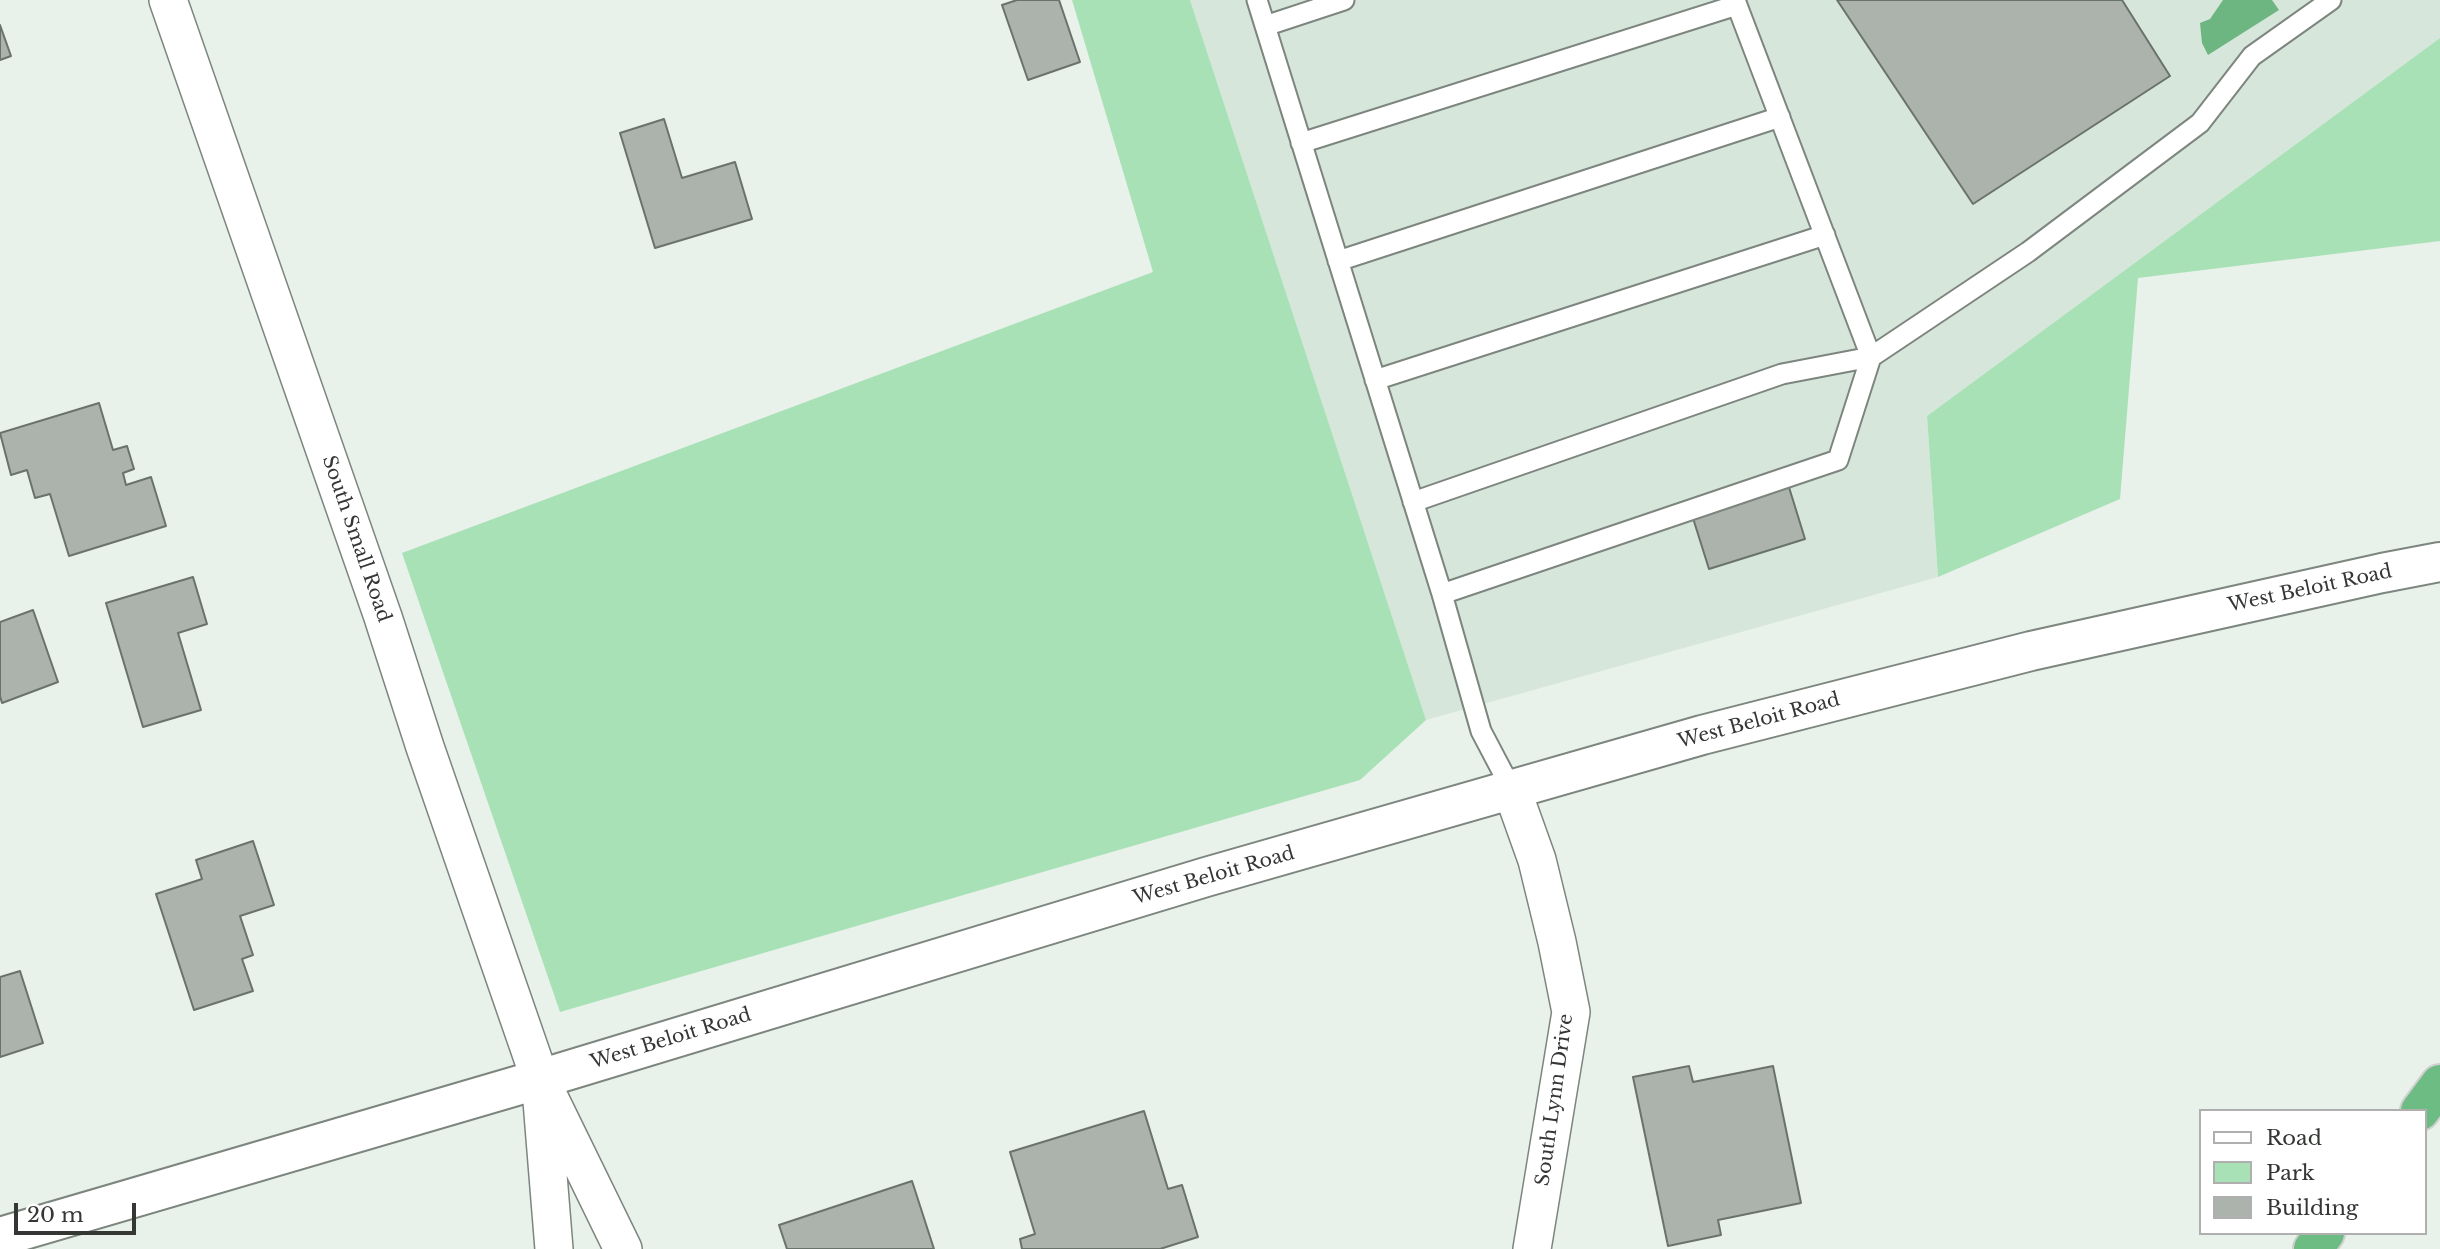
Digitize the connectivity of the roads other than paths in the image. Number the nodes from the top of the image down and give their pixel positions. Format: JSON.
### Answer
{"nodes":[{"id":1,"x":168,"y":0,"type":"edge"},
{"id":2,"x":1257,"y":0,"type":"edge"},
{"id":3,"x":1344,"y":0,"type":"edge"},
{"id":4,"x":2331,"y":0,"type":"edge"},
{"id":5,"x":1736,"y":2,"type":"edge"},
{"id":6,"x":1265,"y":26,"type":"junction"},
{"id":7,"x":1780,"y":117,"type":"junction"},
{"id":8,"x":1301,"y":143,"type":"junction"},
{"id":9,"x":1825,"y":236,"type":"junction"},
{"id":10,"x":1338,"y":261,"type":"junction"},
{"id":11,"x":1871,"y":357,"type":"junction"},
{"id":12,"x":1375,"y":380,"type":"junction"},
{"id":13,"x":1413,"y":502,"type":"junction"},
{"id":14,"x":2440,"y":562,"type":"edge"},
{"id":15,"x":1442,"y":594,"type":"junction"},
{"id":16,"x":1512,"y":790,"type":"junction"},
{"id":17,"x":540,"y":1079,"type":"junction"},
{"id":18,"x":2440,"y":1084,"type":"edge"},
{"id":19,"x":2421,"y":1109,"type":"edge"},
{"id":20,"x":0,"y":1237,"type":"edge"},
{"id":21,"x":554,"y":1249,"type":"edge"},
{"id":22,"x":623,"y":1249,"type":"edge"},
{"id":23,"x":1532,"y":1249,"type":"edge"}],
"edges":[{"from":1,"to":17,"type":"street","name":"South Small Road"},
{"from":2,"to":6,"type":"lane"},
{"from":3,"to":6,"type":"lane"},
{"from":4,"to":11,"type":"lane"},
{"from":5,"to":7,"type":"lane"},
{"from":5,"to":8,"type":"lane"},
{"from":6,"to":8,"type":"lane"},
{"from":7,"to":9,"type":"lane"},
{"from":7,"to":10,"type":"lane"},
{"from":8,"to":10,"type":"lane"},
{"from":9,"to":11,"type":"lane"},
{"from":9,"to":12,"type":"lane"},
{"from":10,"to":12,"type":"lane"},
{"from":11,"to":13,"type":"lane"},
{"from":11,"to":15,"type":"lane"},
{"from":12,"to":13,"type":"lane"},
{"from":13,"to":15,"type":"lane"},
{"from":14,"to":16,"type":"main road","name":"West Beloit Road"},
{"from":15,"to":16,"type":"lane"},
{"from":16,"to":17,"type":"main road","name":"West Beloit Road"},
{"from":16,"to":23,"type":"street","name":"South Lynn Drive"},
{"from":17,"to":20,"type":"main road","name":"West Beloit Road"},
{"from":17,"to":21,"type":"street"},
{"from":17,"to":22,"type":"street"},
{"from":18,"to":19,"type":"highway"}]}
